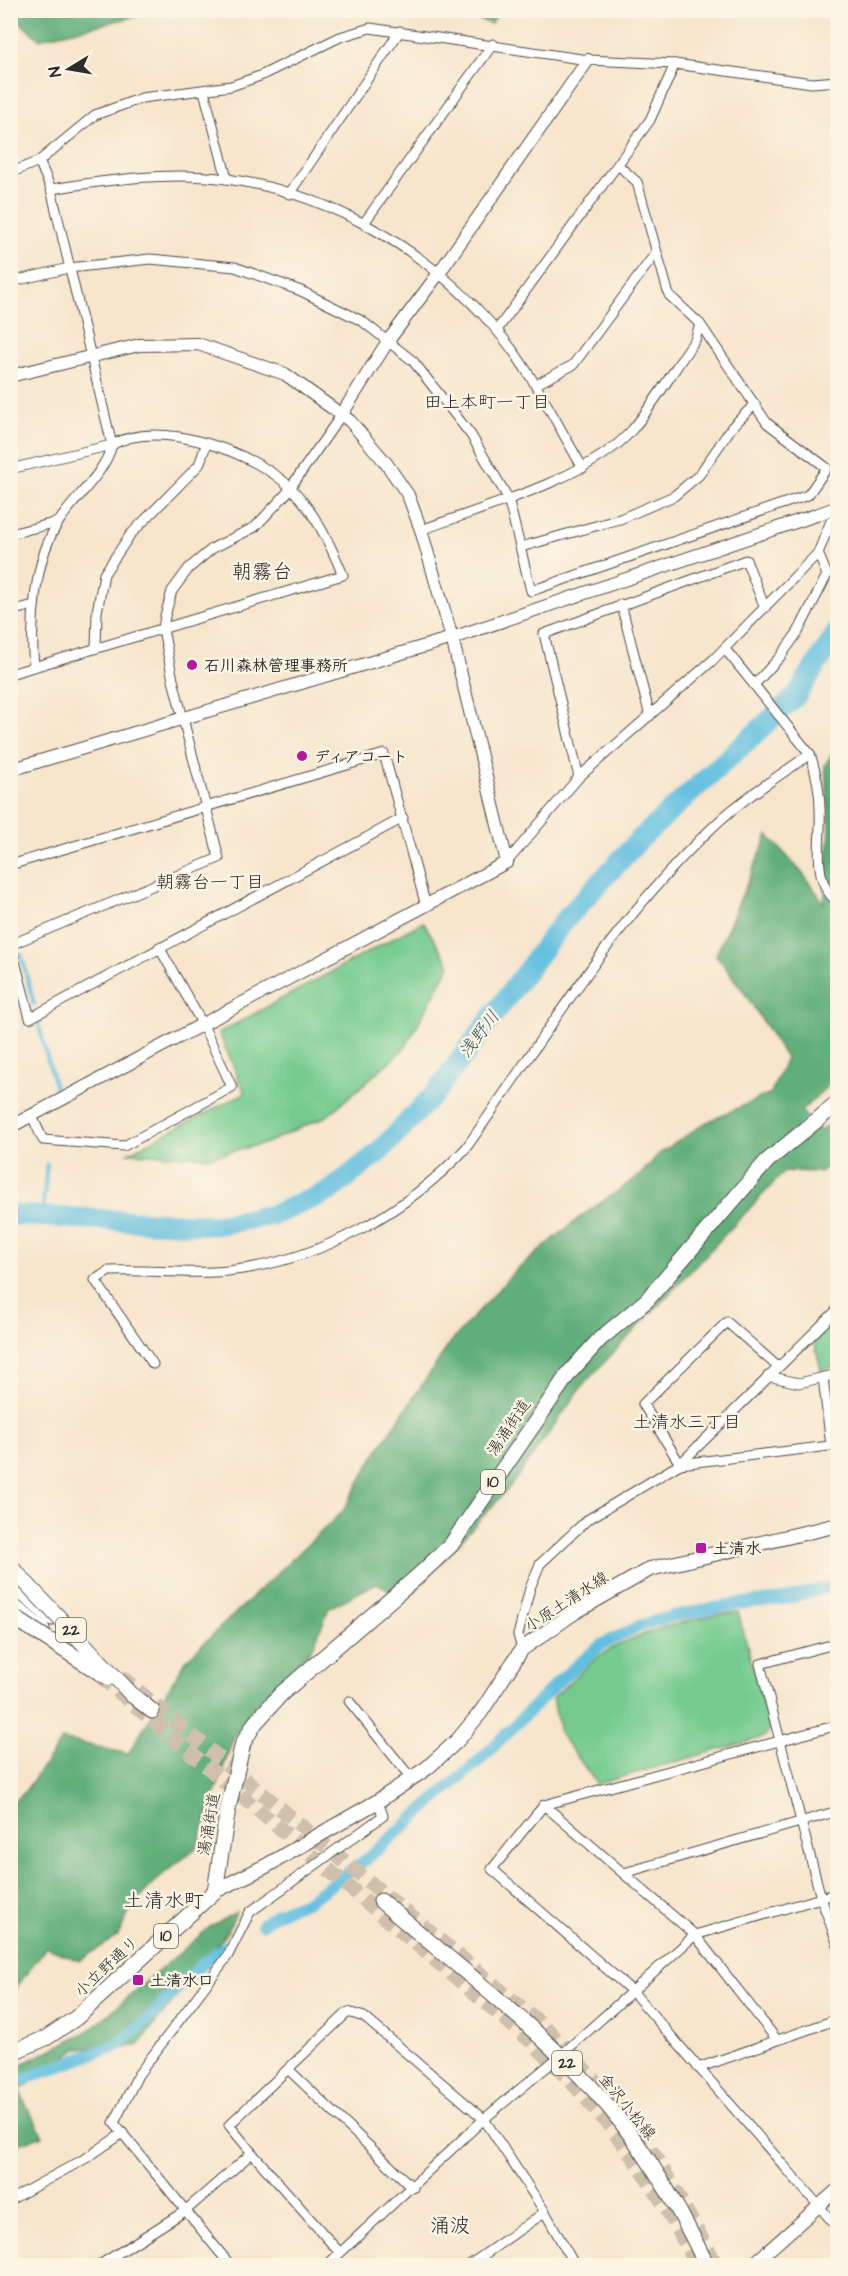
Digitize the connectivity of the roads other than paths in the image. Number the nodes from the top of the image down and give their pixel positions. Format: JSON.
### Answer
{"nodes":[{"id":1,"x":400,"y":31,"type":"junction"},
{"id":2,"x":493,"y":44,"type":"junction"},
{"id":3,"x":588,"y":60,"type":"junction"},
{"id":4,"x":675,"y":64,"type":"junction"},
{"id":5,"x":837,"y":81,"type":"edge"},
{"id":6,"x":204,"y":91,"type":"junction"},
{"id":7,"x":39,"y":161,"type":"junction"},
{"id":8,"x":618,"y":165,"type":"junction"},
{"id":9,"x":10,"y":173,"type":"edge"},
{"id":10,"x":227,"y":179,"type":"junction"},
{"id":11,"x":51,"y":189,"type":"junction"},
{"id":12,"x":289,"y":194,"type":"junction"},
{"id":13,"x":364,"y":223,"type":"junction"},
{"id":14,"x":656,"y":254,"type":"junction"},
{"id":15,"x":69,"y":268,"type":"junction"},
{"id":16,"x":439,"y":273,"type":"junction"},
{"id":17,"x":10,"y":282,"type":"edge"},
{"id":18,"x":700,"y":324,"type":"junction"},
{"id":19,"x":497,"y":330,"type":"junction"},
{"id":20,"x":388,"y":341,"type":"junction"},
{"id":21,"x":89,"y":356,"type":"junction"},
{"id":22,"x":10,"y":376,"type":"edge"},
{"id":23,"x":535,"y":385,"type":"junction"},
{"id":24,"x":754,"y":404,"type":"junction"},
{"id":25,"x":342,"y":414,"type":"junction"},
{"id":26,"x":112,"y":445,"type":"junction"},
{"id":27,"x":206,"y":446,"type":"junction"},
{"id":28,"x":583,"y":468,"type":"junction"},
{"id":29,"x":10,"y":469,"type":"edge"},
{"id":30,"x":290,"y":488,"type":"junction"},
{"id":31,"x":508,"y":498,"type":"junction"},
{"id":32,"x":837,"y":505,"type":"edge"},
{"id":33,"x":58,"y":522,"type":"junction"},
{"id":34,"x":421,"y":530,"type":"junction"},
{"id":35,"x":10,"y":534,"type":"edge"},
{"id":36,"x":521,"y":547,"type":"junction"},
{"id":37,"x":818,"y":553,"type":"junction"},
{"id":38,"x":621,"y":604,"type":"junction"},
{"id":39,"x":34,"y":605,"type":"junction"},
{"id":40,"x":765,"y":608,"type":"junction"},
{"id":41,"x":10,"y":611,"type":"edge"},
{"id":42,"x":163,"y":629,"type":"junction"},
{"id":43,"x":452,"y":638,"type":"junction"},
{"id":44,"x":96,"y":647,"type":"junction"},
{"id":45,"x":725,"y":649,"type":"junction"},
{"id":46,"x":34,"y":667,"type":"junction"},
{"id":47,"x":10,"y":674,"type":"edge"},
{"id":48,"x":756,"y":687,"type":"junction"},
{"id":49,"x":650,"y":716,"type":"junction"},
{"id":50,"x":182,"y":720,"type":"junction"},
{"id":51,"x":810,"y":754,"type":"junction"},
{"id":52,"x":10,"y":770,"type":"edge"},
{"id":53,"x":579,"y":777,"type":"junction"},
{"id":54,"x":205,"y":806,"type":"junction"},
{"id":55,"x":403,"y":818,"type":"junction"},
{"id":56,"x":507,"y":862,"type":"junction"},
{"id":57,"x":10,"y":865,"type":"edge"},
{"id":58,"x":837,"y":902,"type":"edge"},
{"id":59,"x":426,"y":906,"type":"junction"},
{"id":60,"x":11,"y":944,"type":"edge"},
{"id":61,"x":159,"y":947,"type":"junction"},
{"id":62,"x":203,"y":1025,"type":"junction"},
{"id":63,"x":837,"y":1103,"type":"edge"},
{"id":64,"x":32,"y":1116,"type":"junction"},
{"id":65,"x":10,"y":1127,"type":"edge"},
{"id":66,"x":837,"y":1309,"type":"edge"},
{"id":67,"x":153,"y":1364,"type":"dead end"},
{"id":68,"x":778,"y":1367,"type":"junction"},
{"id":69,"x":837,"y":1374,"type":"edge"},
{"id":70,"x":768,"y":1376,"type":"junction"},
{"id":71,"x":823,"y":1377,"type":"junction"},
{"id":72,"x":834,"y":1446,"type":"edge"},
{"id":73,"x":680,"y":1464,"type":"junction"},
{"id":74,"x":837,"y":1525,"type":"edge"},
{"id":75,"x":10,"y":1566,"type":"edge"},
{"id":76,"x":10,"y":1583,"type":"edge"},
{"id":77,"x":10,"y":1604,"type":"edge"},
{"id":78,"x":10,"y":1616,"type":"edge"},
{"id":79,"x":837,"y":1643,"type":"edge"},
{"id":80,"x":522,"y":1649,"type":"junction"},
{"id":81,"x":132,"y":1695,"type":"junction"},
{"id":82,"x":349,"y":1701,"type":"dead end"},
{"id":83,"x":152,"y":1711,"type":"dead end"},
{"id":84,"x":837,"y":1725,"type":"edge"},
{"id":85,"x":780,"y":1741,"type":"junction"},
{"id":86,"x":411,"y":1778,"type":"junction"},
{"id":87,"x":378,"y":1802,"type":"junction"},
{"id":88,"x":544,"y":1805,"type":"junction"},
{"id":89,"x":837,"y":1811,"type":"edge"},
{"id":90,"x":801,"y":1821,"type":"junction"},
{"id":91,"x":624,"y":1874,"type":"junction"},
{"id":92,"x":215,"y":1891,"type":"junction"},
{"id":93,"x":837,"y":1893,"type":"edge"},
{"id":94,"x":821,"y":1898,"type":"junction"},
{"id":95,"x":381,"y":1901,"type":"dead end"},
{"id":96,"x":695,"y":1935,"type":"junction"},
{"id":97,"x":837,"y":1945,"type":"edge"},
{"id":98,"x":632,"y":1991,"type":"junction"},
{"id":99,"x":837,"y":2019,"type":"edge"},
{"id":100,"x":777,"y":2040,"type":"junction"},
{"id":101,"x":10,"y":2053,"type":"edge"},
{"id":102,"x":560,"y":2056,"type":"junction"},
{"id":103,"x":698,"y":2068,"type":"junction"},
{"id":104,"x":290,"y":2070,"type":"junction"},
{"id":105,"x":484,"y":2120,"type":"junction"},
{"id":106,"x":123,"y":2133,"type":"junction"},
{"id":107,"x":252,"y":2153,"type":"junction"},
{"id":108,"x":413,"y":2188,"type":"junction"},
{"id":109,"x":837,"y":2189,"type":"edge"},
{"id":110,"x":10,"y":2200,"type":"edge"},
{"id":111,"x":818,"y":2206,"type":"junction"},
{"id":112,"x":184,"y":2211,"type":"junction"},
{"id":113,"x":545,"y":2212,"type":"junction"},
{"id":114,"x":837,"y":2228,"type":"edge"},
{"id":115,"x":340,"y":2253,"type":"junction"},
{"id":116,"x":226,"y":2264,"type":"edge"},
{"id":117,"x":98,"y":2265,"type":"edge"},
{"id":118,"x":326,"y":2265,"type":"edge"},
{"id":119,"x":468,"y":2265,"type":"edge"},
{"id":120,"x":575,"y":2265,"type":"edge"},
{"id":121,"x":707,"y":2265,"type":"edge"},
{"id":122,"x":751,"y":2265,"type":"edge"}],
"edges":[{"from":1,"to":2,"type":"street"},
{"from":1,"to":6,"type":"street"},
{"from":1,"to":12,"type":"street"},
{"from":2,"to":3,"type":"street"},
{"from":2,"to":13,"type":"street"},
{"from":3,"to":4,"type":"street"},
{"from":3,"to":16,"type":"street"},
{"from":4,"to":5,"type":"street"},
{"from":4,"to":8,"type":"street"},
{"from":6,"to":7,"type":"street"},
{"from":6,"to":10,"type":"street"},
{"from":7,"to":9,"type":"street"},
{"from":7,"to":11,"type":"street"},
{"from":8,"to":14,"type":"street"},
{"from":8,"to":19,"type":"street"},
{"from":10,"to":11,"type":"street"},
{"from":10,"to":12,"type":"street"},
{"from":11,"to":15,"type":"street"},
{"from":12,"to":13,"type":"street"},
{"from":13,"to":16,"type":"street"},
{"from":14,"to":18,"type":"street"},
{"from":14,"to":23,"type":"street"},
{"from":15,"to":17,"type":"street"},
{"from":15,"to":20,"type":"street"},
{"from":15,"to":21,"type":"street"},
{"from":16,"to":19,"type":"street"},
{"from":16,"to":20,"type":"street"},
{"from":18,"to":24,"type":"street"},
{"from":18,"to":28,"type":"street"},
{"from":19,"to":23,"type":"street"},
{"from":20,"to":25,"type":"street"},
{"from":20,"to":31,"type":"street"},
{"from":21,"to":22,"type":"street"},
{"from":21,"to":25,"type":"street"},
{"from":21,"to":26,"type":"street"},
{"from":23,"to":28,"type":"street"},
{"from":24,"to":36,"type":"street"},
{"from":24,"to":36,"type":"street"},
{"from":25,"to":30,"type":"street"},
{"from":25,"to":34,"type":"street"},
{"from":26,"to":27,"type":"street"},
{"from":26,"to":29,"type":"street"},
{"from":26,"to":33,"type":"street"},
{"from":27,"to":30,"type":"street"},
{"from":27,"to":44,"type":"street"},
{"from":28,"to":31,"type":"street"},
{"from":30,"to":42,"type":"street"},
{"from":30,"to":42,"type":"street"},
{"from":31,"to":34,"type":"street"},
{"from":31,"to":36,"type":"street"},
{"from":32,"to":37,"type":"street"},
{"from":32,"to":43,"type":"street","bridge":true},
{"from":33,"to":35,"type":"street"},
{"from":33,"to":39,"type":"street"},
{"from":34,"to":43,"type":"street"},
{"from":37,"to":40,"type":"street"},
{"from":37,"to":48,"type":"street"},
{"from":38,"to":40,"type":"street"},
{"from":38,"to":49,"type":"street"},
{"from":38,"to":53,"type":"street"},
{"from":39,"to":41,"type":"street"},
{"from":39,"to":46,"type":"street"},
{"from":40,"to":45,"type":"street"},
{"from":42,"to":44,"type":"street"},
{"from":42,"to":50,"type":"street"},
{"from":43,"to":50,"type":"street"},
{"from":43,"to":56,"type":"street"},
{"from":44,"to":46,"type":"street"},
{"from":45,"to":48,"type":"street"},
{"from":45,"to":49,"type":"street"},
{"from":46,"to":47,"type":"street"},
{"from":48,"to":51,"type":"street"},
{"from":49,"to":53,"type":"street"},
{"from":50,"to":52,"type":"street"},
{"from":50,"to":54,"type":"street"},
{"from":51,"to":58,"type":"street"},
{"from":51,"to":67,"type":"street"},
{"from":53,"to":56,"type":"street"},
{"from":54,"to":55,"type":"street"},
{"from":54,"to":57,"type":"street"},
{"from":54,"to":60,"type":"street"},
{"from":55,"to":59,"type":"street"},
{"from":55,"to":61,"type":"street"},
{"from":56,"to":59,"type":"street"},
{"from":59,"to":62,"type":"street"},
{"from":60,"to":61,"type":"street"},
{"from":61,"to":62,"type":"street"},
{"from":62,"to":64,"type":"street"},
{"from":62,"to":64,"type":"street"},
{"from":63,"to":92,"type":"main road","name":"湯涌街道","number":"10"},
{"from":64,"to":65,"type":"street"},
{"from":66,"to":68,"type":"street"},
{"from":68,"to":70,"type":"street"},
{"from":68,"to":73,"type":"street"},
{"from":69,"to":71,"type":"street"},
{"from":70,"to":71,"type":"street"},
{"from":70,"to":73,"type":"street"},
{"from":71,"to":72,"type":"street"},
{"from":72,"to":73,"type":"street"},
{"from":73,"to":80,"type":"street"},
{"from":74,"to":80,"type":"main road","name":"小原土清水線"},
{"from":75,"to":81,"type":"main road","number":"22","bridge":true},
{"from":76,"to":77,"type":"main road","number":"22"},
{"from":78,"to":81,"type":"main road","number":"22","bridge":true},
{"from":79,"to":85,"type":"street"},
{"from":80,"to":86,"type":"main road","name":"小原土清水線"},
{"from":81,"to":83,"type":"main road","number":"22"},
{"from":82,"to":86,"type":"street"},
{"from":84,"to":85,"type":"street"},
{"from":85,"to":88,"type":"street"},
{"from":85,"to":90,"type":"street"},
{"from":86,"to":87,"type":"main road","name":"小原土清水線"},
{"from":87,"to":92,"type":"main road","name":"小原土清水線"},
{"from":87,"to":106,"type":"street"},
{"from":88,"to":91,"type":"street"},
{"from":88,"to":98,"type":"street"},
{"from":89,"to":90,"type":"street"},
{"from":90,"to":91,"type":"street"},
{"from":90,"to":94,"type":"street"},
{"from":91,"to":96,"type":"street"},
{"from":92,"to":101,"type":"main road","name":"小立野通り","number":"10"},
{"from":93,"to":94,"type":"street"},
{"from":94,"to":96,"type":"street"},
{"from":94,"to":97,"type":"street"},
{"from":95,"to":102,"type":"main road","name":"金沢小松線","number":"22"},
{"from":96,"to":98,"type":"street"},
{"from":96,"to":100,"type":"street"},
{"from":98,"to":102,"type":"street"},
{"from":98,"to":103,"type":"street"},
{"from":99,"to":100,"type":"street"},
{"from":100,"to":103,"type":"street"},
{"from":102,"to":105,"type":"street"},
{"from":102,"to":121,"type":"main road","name":"金沢小松線","number":"22"},
{"from":103,"to":111,"type":"street"},
{"from":104,"to":105,"type":"street"},
{"from":104,"to":107,"type":"street"},
{"from":104,"to":108,"type":"street"},
{"from":105,"to":108,"type":"street"},
{"from":105,"to":113,"type":"street"},
{"from":106,"to":110,"type":"street"},
{"from":106,"to":112,"type":"street"},
{"from":107,"to":112,"type":"street"},
{"from":107,"to":115,"type":"street"},
{"from":108,"to":115,"type":"street"},
{"from":109,"to":111,"type":"street"},
{"from":111,"to":114,"type":"street"},
{"from":111,"to":122,"type":"street"},
{"from":112,"to":116,"type":"street"},
{"from":112,"to":117,"type":"street"},
{"from":113,"to":119,"type":"street"},
{"from":113,"to":120,"type":"street"},
{"from":115,"to":118,"type":"street"}]}
